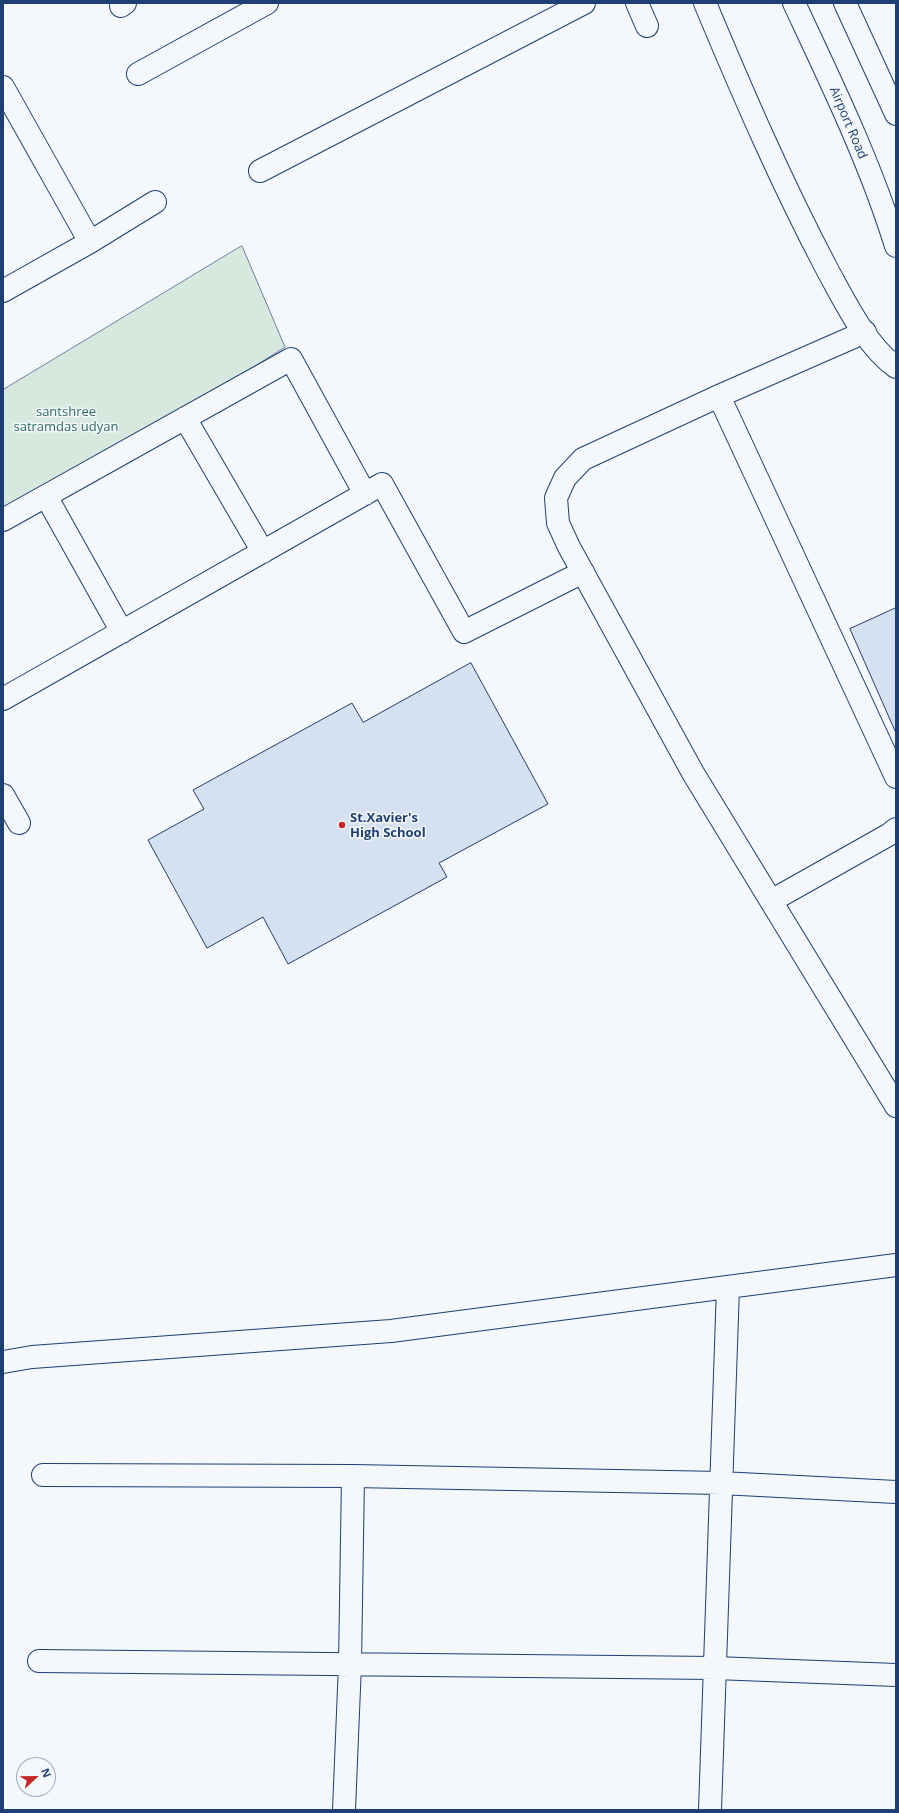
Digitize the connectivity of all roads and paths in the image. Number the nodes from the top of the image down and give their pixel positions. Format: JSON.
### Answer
{"nodes":[{"id":1,"x":267,"y":3,"type":"edge"},
{"id":2,"x":584,"y":3,"type":"edge"},
{"id":3,"x":637,"y":3,"type":"edge"},
{"id":4,"x":705,"y":3,"type":"edge"},
{"id":5,"x":794,"y":3,"type":"edge"},
{"id":6,"x":845,"y":3,"type":"edge"},
{"id":7,"x":647,"y":26,"type":"dead end"},
{"id":8,"x":138,"y":74,"type":"dead end"},
{"id":9,"x":6,"y":98,"type":"edge"},
{"id":10,"x":896,"y":114,"type":"edge"},
{"id":11,"x":260,"y":171,"type":"dead end"},
{"id":12,"x":155,"y":202,"type":"dead end"},
{"id":13,"x":90,"y":242,"type":"junction"},
{"id":14,"x":896,"y":246,"type":"edge"},
{"id":15,"x":3,"y":291,"type":"edge"},
{"id":16,"x":865,"y":332,"type":"junction"},
{"id":17,"x":896,"y":367,"type":"edge"},
{"id":18,"x":719,"y":396,"type":"junction"},
{"id":19,"x":186,"y":418,"type":"junction"},
{"id":20,"x":365,"y":494,"type":"junction"},
{"id":21,"x":46,"y":496,"type":"junction"},
{"id":22,"x":3,"y":520,"type":"edge"},
{"id":23,"x":262,"y":552,"type":"junction"},
{"id":24,"x":583,"y":572,"type":"junction"},
{"id":25,"x":122,"y":632,"type":"junction"},
{"id":26,"x":3,"y":699,"type":"edge"},
{"id":27,"x":896,"y":777,"type":"edge"},
{"id":28,"x":3,"y":795,"type":"edge"},
{"id":29,"x":19,"y":823,"type":"dead end"},
{"id":30,"x":896,"y":829,"type":"edge"},
{"id":31,"x":771,"y":901,"type":"junction"},
{"id":32,"x":896,"y":1106,"type":"edge"},
{"id":33,"x":896,"y":1265,"type":"edge"},
{"id":34,"x":728,"y":1287,"type":"junction"},
{"id":35,"x":3,"y":1362,"type":"edge"},
{"id":36,"x":43,"y":1475,"type":"dead end"},
{"id":37,"x":353,"y":1476,"type":"junction"},
{"id":38,"x":721,"y":1483,"type":"junction"},
{"id":39,"x":896,"y":1492,"type":"edge"},
{"id":40,"x":39,"y":1661,"type":"dead end"},
{"id":41,"x":350,"y":1664,"type":"junction"},
{"id":42,"x":715,"y":1668,"type":"junction"},
{"id":43,"x":896,"y":1676,"type":"edge"},
{"id":44,"x":344,"y":1810,"type":"edge"},
{"id":45,"x":710,"y":1810,"type":"edge"}],
"edges":[{"from":1,"to":8,"type":"street"},
{"from":2,"to":11,"type":"street"},
{"from":3,"to":7,"type":"street"},
{"from":4,"to":16,"type":"street"},
{"from":5,"to":14,"type":"street","name":"Airport Road"},
{"from":6,"to":10,"type":"street"},
{"from":9,"to":13,"type":"street"},
{"from":12,"to":13,"type":"street"},
{"from":13,"to":15,"type":"street"},
{"from":16,"to":17,"type":"street"},
{"from":16,"to":18,"type":"street"},
{"from":18,"to":24,"type":"street"},
{"from":18,"to":27,"type":"street"},
{"from":19,"to":20,"type":"street"},
{"from":19,"to":21,"type":"street"},
{"from":19,"to":23,"type":"street"},
{"from":20,"to":23,"type":"street"},
{"from":20,"to":24,"type":"street"},
{"from":21,"to":22,"type":"street"},
{"from":21,"to":25,"type":"street"},
{"from":23,"to":25,"type":"street"},
{"from":24,"to":31,"type":"street"},
{"from":25,"to":26,"type":"street"},
{"from":28,"to":29,"type":"street"},
{"from":30,"to":31,"type":"street"},
{"from":31,"to":32,"type":"street"},
{"from":33,"to":34,"type":"street"},
{"from":34,"to":35,"type":"street"},
{"from":34,"to":38,"type":"street"},
{"from":36,"to":37,"type":"street"},
{"from":37,"to":38,"type":"street"},
{"from":37,"to":41,"type":"street"},
{"from":38,"to":39,"type":"street"},
{"from":38,"to":42,"type":"street"},
{"from":40,"to":41,"type":"street"},
{"from":41,"to":42,"type":"street"},
{"from":41,"to":44,"type":"street"},
{"from":42,"to":43,"type":"street"},
{"from":42,"to":45,"type":"street"}]}
